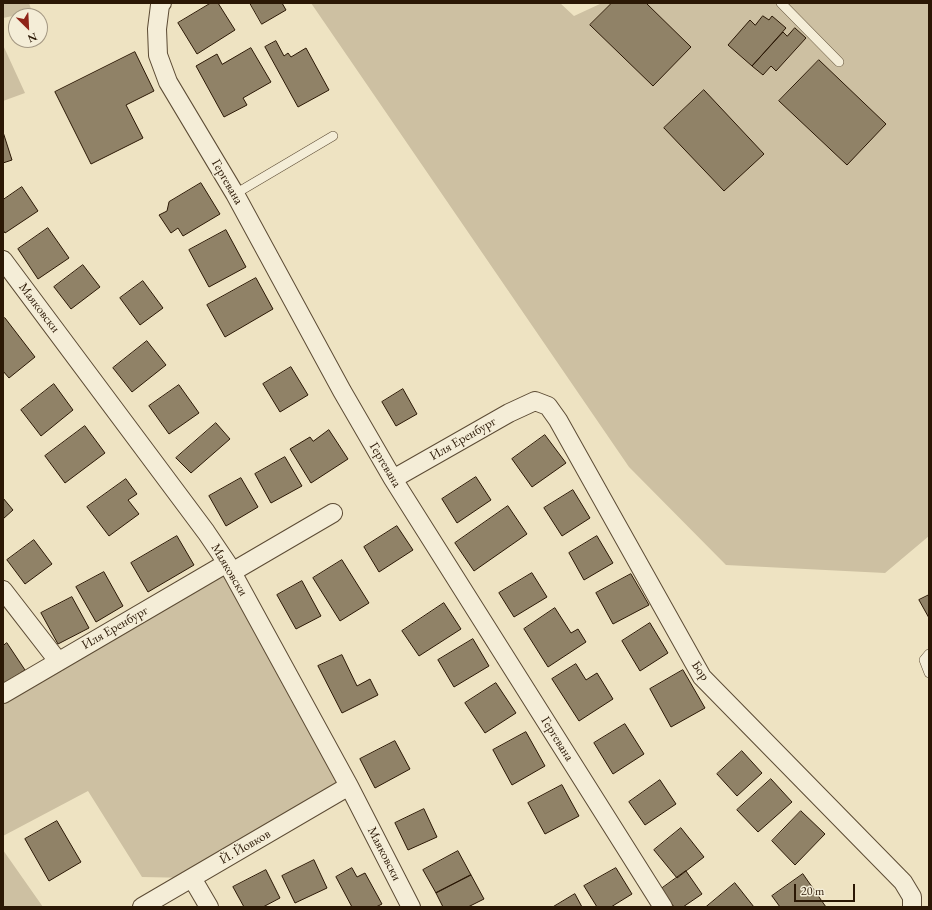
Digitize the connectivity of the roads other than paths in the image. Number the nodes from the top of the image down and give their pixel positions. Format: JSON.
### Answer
{"nodes":[{"id":1,"x":162,"y":3,"type":"edge"},
{"id":2,"x":781,"y":3,"type":"edge"},
{"id":3,"x":839,"y":62,"type":"dead end"},
{"id":4,"x":333,"y":136,"type":"dead end"},
{"id":5,"x":235,"y":194,"type":"junction"},
{"id":6,"x":3,"y":260,"type":"edge"},
{"id":7,"x":535,"y":402,"type":"joint"},
{"id":8,"x":393,"y":479,"type":"junction"},
{"id":9,"x":333,"y":513,"type":"dead end"},
{"id":10,"x":230,"y":567,"type":"junction"},
{"id":11,"x":3,"y":590,"type":"edge"},
{"id":12,"x":929,"y":654,"type":"edge"},
{"id":13,"x":58,"y":661,"type":"junction"},
{"id":14,"x":929,"y":673,"type":"edge"},
{"id":15,"x":3,"y":694,"type":"edge"},
{"id":16,"x":349,"y":786,"type":"junction"},
{"id":17,"x":192,"y":878,"type":"junction"},
{"id":18,"x":142,"y":907,"type":"edge"},
{"id":19,"x":209,"y":907,"type":"edge"},
{"id":20,"x":411,"y":907,"type":"edge"},
{"id":21,"x":663,"y":907,"type":"edge"},
{"id":22,"x":912,"y":907,"type":"edge"}],
"edges":[{"from":1,"to":5,"type":"street","name":"Гергевана"},
{"from":2,"to":3,"type":"lane"},
{"from":4,"to":5,"type":"lane"},
{"from":5,"to":8,"type":"street","name":"Гергевана"},
{"from":6,"to":10,"type":"street","name":"Маяковски"},
{"from":7,"to":8,"type":"street","name":"Иля Еренбург"},
{"from":7,"to":22,"type":"street","name":"Бор"},
{"from":8,"to":21,"type":"street","name":"Гергевана"},
{"from":9,"to":10,"type":"street","name":"Иля Еренбург"},
{"from":10,"to":13,"type":"street","name":"Иля Еренбург"},
{"from":10,"to":16,"type":"street","name":"Маяковски"},
{"from":11,"to":13,"type":"street"},
{"from":12,"to":14,"type":"lane"},
{"from":13,"to":15,"type":"street","name":"Иля Еренбург"},
{"from":16,"to":17,"type":"street","name":"Й. Йовков"},
{"from":16,"to":20,"type":"street","name":"Маяковски"},
{"from":17,"to":18,"type":"street","name":"Й. Йовков"},
{"from":17,"to":19,"type":"street"}]}
